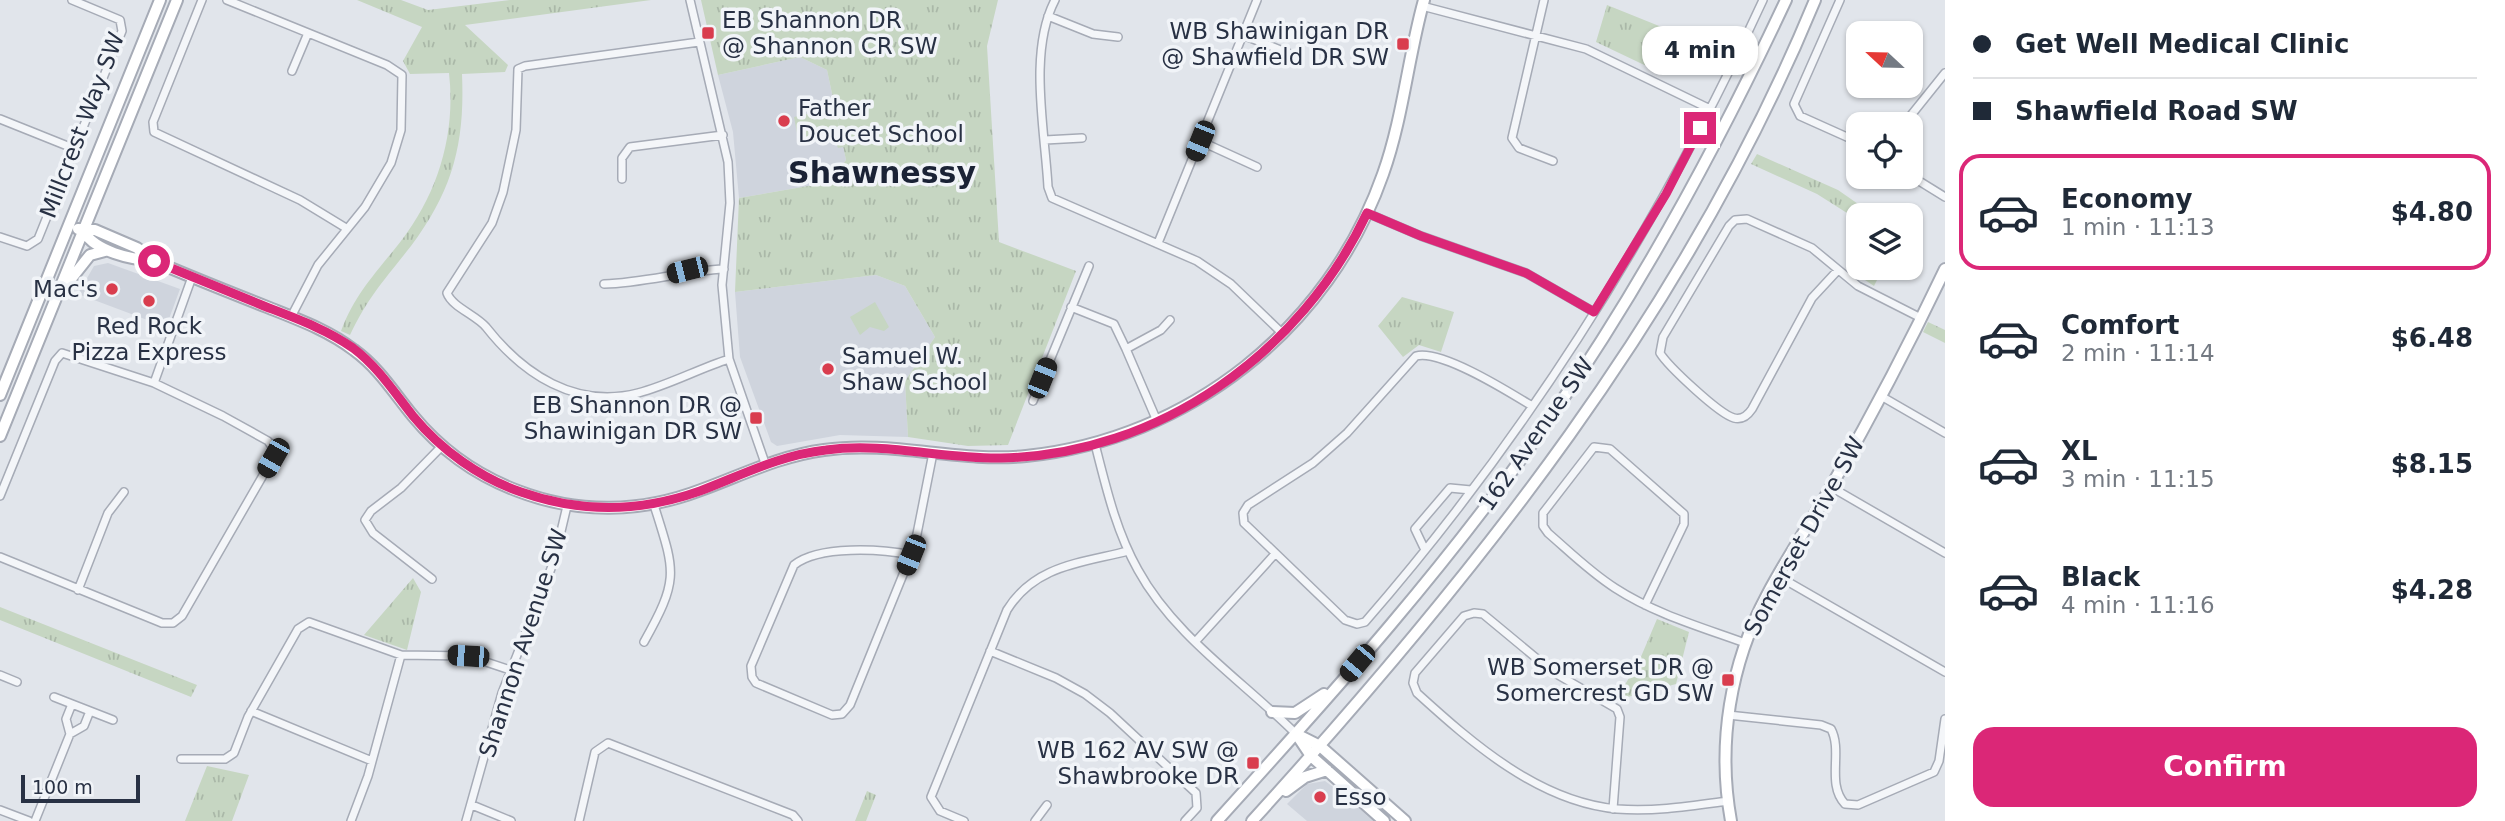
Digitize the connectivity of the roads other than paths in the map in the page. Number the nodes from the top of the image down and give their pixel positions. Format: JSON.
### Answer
{"nodes":[{"id":1,"x":72,"y":0,"type":"edge"},
{"id":2,"x":160,"y":0,"type":"edge"},
{"id":3,"x":177,"y":0,"type":"edge"},
{"id":4,"x":202,"y":0,"type":"edge"},
{"id":5,"x":227,"y":0,"type":"edge"},
{"id":6,"x":690,"y":0,"type":"edge"},
{"id":7,"x":1055,"y":0,"type":"edge"},
{"id":8,"x":1257,"y":0,"type":"edge"},
{"id":9,"x":1544,"y":0,"type":"edge"},
{"id":10,"x":1763,"y":0,"type":"edge"},
{"id":11,"x":1786,"y":0,"type":"edge"},
{"id":12,"x":1815,"y":0,"type":"edge"},
{"id":13,"x":1840,"y":0,"type":"edge"},
{"id":14,"x":1423,"y":3,"type":"edge"},
{"id":15,"x":1048,"y":16,"type":"junction"},
{"id":16,"x":308,"y":33,"type":"junction"},
{"id":17,"x":1535,"y":33,"type":"junction"},
{"id":18,"x":1243,"y":35,"type":"junction"},
{"id":19,"x":1118,"y":37,"type":"dead end"},
{"id":20,"x":699,"y":42,"type":"junction"},
{"id":21,"x":1288,"y":53,"type":"dead end"},
{"id":22,"x":292,"y":71,"type":"dead end"},
{"id":23,"x":1945,"y":73,"type":"edge"},
{"id":24,"x":1710,"y":109,"type":"junction"},
{"id":25,"x":1914,"y":112,"type":"edge"},
{"id":26,"x":0,"y":119,"type":"edge"},
{"id":27,"x":723,"y":135,"type":"junction"},
{"id":28,"x":1846,"y":137,"type":"edge"},
{"id":29,"x":1082,"y":138,"type":"dead end"},
{"id":30,"x":1045,"y":140,"type":"junction"},
{"id":31,"x":1200,"y":141,"type":"junction"},
{"id":32,"x":75,"y":149,"type":"junction"},
{"id":33,"x":1553,"y":162,"type":"dead end"},
{"id":34,"x":1256,"y":167,"type":"dead end"},
{"id":35,"x":622,"y":179,"type":"dead end"},
{"id":36,"x":1923,"y":183,"type":"edge"},
{"id":37,"x":1945,"y":197,"type":"edge"},
{"id":38,"x":1367,"y":213,"type":"junction"},
{"id":39,"x":69,"y":226,"type":"junction"},
{"id":40,"x":346,"y":228,"type":"junction"},
{"id":41,"x":83,"y":231,"type":"junction"},
{"id":42,"x":0,"y":237,"type":"edge"},
{"id":43,"x":1158,"y":243,"type":"junction"},
{"id":44,"x":112,"y":251,"type":"junction"},
{"id":45,"x":154,"y":261,"type":"junction"},
{"id":46,"x":1089,"y":265,"type":"dead end"},
{"id":47,"x":724,"y":269,"type":"junction"},
{"id":48,"x":1945,"y":269,"type":"edge"},
{"id":49,"x":1838,"y":270,"type":"junction"},
{"id":50,"x":192,"y":277,"type":"junction"},
{"id":51,"x":604,"y":284,"type":"dead end"},
{"id":52,"x":55,"y":302,"type":"junction"},
{"id":53,"x":1071,"y":307,"type":"junction"},
{"id":54,"x":1594,"y":312,"type":"junction"},
{"id":55,"x":291,"y":317,"type":"junction"},
{"id":56,"x":1922,"y":318,"type":"junction"},
{"id":57,"x":1170,"y":320,"type":"dead end"},
{"id":58,"x":1283,"y":334,"type":"junction"},
{"id":59,"x":1126,"y":349,"type":"junction"},
{"id":60,"x":729,"y":359,"type":"junction"},
{"id":61,"x":154,"y":383,"type":"junction"},
{"id":62,"x":1,"y":392,"type":"edge"},
{"id":63,"x":1881,"y":396,"type":"junction"},
{"id":64,"x":1033,"y":401,"type":"dead end"},
{"id":65,"x":1532,"y":406,"type":"junction"},
{"id":66,"x":1157,"y":422,"type":"junction"},
{"id":67,"x":1945,"y":433,"type":"edge"},
{"id":68,"x":0,"y":436,"type":"edge"},
{"id":69,"x":1095,"y":444,"type":"junction"},
{"id":70,"x":442,"y":446,"type":"junction"},
{"id":71,"x":933,"y":453,"type":"junction"},
{"id":72,"x":765,"y":463,"type":"junction"},
{"id":73,"x":1831,"y":487,"type":"junction"},
{"id":74,"x":1471,"y":491,"type":"junction"},
{"id":75,"x":124,"y":492,"type":"dead end"},
{"id":76,"x":0,"y":496,"type":"edge"},
{"id":77,"x":654,"y":505,"type":"junction"},
{"id":78,"x":567,"y":506,"type":"junction"},
{"id":79,"x":1425,"y":550,"type":"junction"},
{"id":80,"x":1128,"y":551,"type":"junction"},
{"id":81,"x":1945,"y":553,"type":"edge"},
{"id":82,"x":911,"y":555,"type":"junction"},
{"id":83,"x":1274,"y":555,"type":"junction"},
{"id":84,"x":0,"y":557,"type":"edge"},
{"id":85,"x":1778,"y":576,"type":"junction"},
{"id":86,"x":432,"y":579,"type":"dead end"},
{"id":87,"x":78,"y":590,"type":"junction"},
{"id":88,"x":1645,"y":605,"type":"junction"},
{"id":89,"x":1196,"y":641,"type":"junction"},
{"id":90,"x":644,"y":642,"type":"dead end"},
{"id":91,"x":1745,"y":643,"type":"junction"},
{"id":92,"x":990,"y":651,"type":"junction"},
{"id":93,"x":401,"y":655,"type":"junction"},
{"id":94,"x":510,"y":670,"type":"junction"},
{"id":95,"x":1945,"y":672,"type":"edge"},
{"id":96,"x":0,"y":675,"type":"edge"},
{"id":97,"x":17,"y":682,"type":"dead end"},
{"id":98,"x":1341,"y":682,"type":"junction"},
{"id":99,"x":54,"y":697,"type":"dead end"},
{"id":100,"x":72,"y":704,"type":"junction"},
{"id":101,"x":90,"y":711,"type":"junction"},
{"id":102,"x":251,"y":711,"type":"junction"},
{"id":103,"x":1272,"y":712,"type":"junction"},
{"id":104,"x":1728,"y":715,"type":"junction"},
{"id":105,"x":1945,"y":719,"type":"edge"},
{"id":106,"x":113,"y":720,"type":"dead end"},
{"id":107,"x":70,"y":734,"type":"junction"},
{"id":108,"x":1296,"y":734,"type":"junction"},
{"id":109,"x":1320,"y":746,"type":"junction"},
{"id":110,"x":1311,"y":756,"type":"junction"},
{"id":111,"x":181,"y":759,"type":"dead end"},
{"id":112,"x":372,"y":761,"type":"junction"},
{"id":113,"x":1327,"y":770,"type":"junction"},
{"id":114,"x":1728,"y":801,"type":"junction"},
{"id":115,"x":472,"y":805,"type":"junction"},
{"id":116,"x":1047,"y":806,"type":"dead end"},
{"id":117,"x":1264,"y":808,"type":"junction"},
{"id":118,"x":1613,"y":809,"type":"junction"},
{"id":119,"x":0,"y":810,"type":"edge"},
{"id":120,"x":29,"y":821,"type":"edge"},
{"id":121,"x":35,"y":821,"type":"edge"},
{"id":122,"x":351,"y":821,"type":"edge"},
{"id":123,"x":466,"y":821,"type":"edge"},
{"id":124,"x":510,"y":821,"type":"edge"},
{"id":125,"x":579,"y":821,"type":"edge"},
{"id":126,"x":798,"y":821,"type":"edge"},
{"id":127,"x":964,"y":821,"type":"edge"},
{"id":128,"x":1035,"y":821,"type":"edge"},
{"id":129,"x":1185,"y":821,"type":"edge"},
{"id":130,"x":1217,"y":821,"type":"edge"},
{"id":131,"x":1252,"y":821,"type":"edge"},
{"id":132,"x":1384,"y":821,"type":"edge"},
{"id":133,"x":1405,"y":821,"type":"edge"},
{"id":134,"x":1731,"y":821,"type":"edge"}],
"edges":[{"from":1,"to":32,"type":"street","name":"Millcrest Way SW"},
{"from":2,"to":39,"type":"main road"},
{"from":3,"to":41,"type":"main road"},
{"from":4,"to":40,"type":"street"},
{"from":5,"to":16,"type":"street"},
{"from":6,"to":20,"type":"street"},
{"from":7,"to":15,"type":"street"},
{"from":8,"to":18,"type":"street"},
{"from":9,"to":17,"type":"street"},
{"from":10,"to":24,"type":"street"},
{"from":11,"to":98,"type":"main road","name":"162 Avenue SW"},
{"from":12,"to":109,"type":"main road","name":"162 Avenue SW"},
{"from":13,"to":28,"type":"street"},
{"from":14,"to":17,"type":"street"},
{"from":14,"to":38,"type":"main road"},
{"from":15,"to":19,"type":"street"},
{"from":15,"to":30,"type":"street"},
{"from":16,"to":22,"type":"street"},
{"from":16,"to":40,"type":"street"},
{"from":17,"to":24,"type":"street"},
{"from":17,"to":33,"type":"street"},
{"from":18,"to":21,"type":"street"},
{"from":18,"to":31,"type":"street"},
{"from":20,"to":27,"type":"street"},
{"from":20,"to":60,"type":"street"},
{"from":23,"to":25,"type":"street"},
{"from":24,"to":54,"type":"street"},
{"from":26,"to":32,"type":"street"},
{"from":27,"to":35,"type":"street"},
{"from":27,"to":47,"type":"street"},
{"from":29,"to":30,"type":"street"},
{"from":30,"to":43,"type":"street"},
{"from":31,"to":34,"type":"street"},
{"from":31,"to":43,"type":"street"},
{"from":32,"to":42,"type":"street","name":"Millcrest Way SW"},
{"from":36,"to":37,"type":"street"},
{"from":38,"to":54,"type":"street"},
{"from":38,"to":58,"type":"main road"},
{"from":39,"to":41,"type":"main road"},
{"from":39,"to":62,"type":"main road"},
{"from":40,"to":55,"type":"street"},
{"from":41,"to":44,"type":"main road"},
{"from":41,"to":45,"type":"main road"},
{"from":41,"to":52,"type":"main road"},
{"from":43,"to":58,"type":"street"},
{"from":44,"to":45,"type":"main road"},
{"from":44,"to":52,"type":"main road"},
{"from":45,"to":50,"type":"main road"},
{"from":46,"to":53,"type":"street"},
{"from":47,"to":51,"type":"street"},
{"from":47,"to":60,"type":"street"},
{"from":48,"to":56,"type":"main road","name":"Somerset Drive SW"},
{"from":49,"to":49,"type":"street"},
{"from":49,"to":56,"type":"street"},
{"from":50,"to":55,"type":"main road"},
{"from":50,"to":61,"type":"street"},
{"from":52,"to":68,"type":"main road"},
{"from":53,"to":59,"type":"street"},
{"from":53,"to":64,"type":"street"},
{"from":54,"to":65,"type":"street"},
{"from":55,"to":70,"type":"main road"},
{"from":56,"to":63,"type":"main road","name":"Somerset Drive SW"},
{"from":57,"to":59,"type":"street"},
{"from":58,"to":66,"type":"main road"},
{"from":59,"to":66,"type":"street"},
{"from":60,"to":72,"type":"street"},
{"from":61,"to":76,"type":"street"},
{"from":61,"to":87,"type":"street"},
{"from":63,"to":67,"type":"street"},
{"from":63,"to":73,"type":"main road","name":"Somerset Drive SW"},
{"from":65,"to":74,"type":"street"},
{"from":65,"to":83,"type":"street"},
{"from":66,"to":69,"type":"main road"},
{"from":69,"to":71,"type":"main road"},
{"from":69,"to":80,"type":"street"},
{"from":70,"to":78,"type":"main road"},
{"from":70,"to":86,"type":"street"},
{"from":71,"to":72,"type":"main road"},
{"from":71,"to":82,"type":"street"},
{"from":72,"to":77,"type":"main road"},
{"from":73,"to":81,"type":"street"},
{"from":73,"to":85,"type":"main road","name":"Somerset Drive SW"},
{"from":74,"to":79,"type":"street"},
{"from":74,"to":79,"type":"street"},
{"from":75,"to":87,"type":"street"},
{"from":77,"to":78,"type":"main road"},
{"from":77,"to":90,"type":"street"},
{"from":78,"to":94,"type":"street","name":"Shannon Avenue SW"},
{"from":79,"to":83,"type":"street"},
{"from":80,"to":89,"type":"street"},
{"from":80,"to":92,"type":"street"},
{"from":82,"to":82,"type":"street"},
{"from":83,"to":89,"type":"street"},
{"from":84,"to":87,"type":"street"},
{"from":85,"to":91,"type":"main road","name":"Somerset Drive SW"},
{"from":85,"to":95,"type":"street"},
{"from":88,"to":88,"type":"street"},
{"from":88,"to":91,"type":"street"},
{"from":89,"to":103,"type":"street"},
{"from":91,"to":104,"type":"main road","name":"Somerset Drive SW"},
{"from":92,"to":127,"type":"street"},
{"from":92,"to":129,"type":"street"},
{"from":93,"to":94,"type":"street"},
{"from":93,"to":102,"type":"street"},
{"from":93,"to":112,"type":"street"},
{"from":94,"to":115,"type":"street","name":"Shannon Avenue SW"},
{"from":96,"to":97,"type":"street"},
{"from":98,"to":103,"type":"main road"},
{"from":98,"to":108,"type":"main road","name":"162 Avenue SW"},
{"from":99,"to":100,"type":"street"},
{"from":100,"to":101,"type":"street"},
{"from":100,"to":107,"type":"street"},
{"from":101,"to":106,"type":"street"},
{"from":101,"to":107,"type":"street"},
{"from":102,"to":111,"type":"street"},
{"from":102,"to":112,"type":"street"},
{"from":103,"to":108,"type":"street"},
{"from":104,"to":105,"type":"street"},
{"from":104,"to":114,"type":"main road","name":"Somerset Drive SW"},
{"from":107,"to":121,"type":"street"},
{"from":108,"to":109,"type":"main road"},
{"from":108,"to":110,"type":"main road"},
{"from":108,"to":130,"type":"main road","name":"162 Avenue SW"},
{"from":109,"to":110,"type":"main road","name":"162 Avenue SW"},
{"from":109,"to":133,"type":"main road"},
{"from":110,"to":113,"type":"main road"},
{"from":110,"to":117,"type":"main road","name":"162 Avenue SW"},
{"from":112,"to":122,"type":"street"},
{"from":113,"to":117,"type":"main road"},
{"from":113,"to":132,"type":"main road"},
{"from":114,"to":118,"type":"street"},
{"from":114,"to":134,"type":"main road","name":"Somerset Drive SW"},
{"from":115,"to":123,"type":"street","name":"Shannon Avenue SW"},
{"from":115,"to":124,"type":"street"},
{"from":116,"to":128,"type":"street"},
{"from":117,"to":131,"type":"main road","name":"162 Avenue SW"},
{"from":118,"to":118,"type":"street"},
{"from":119,"to":120,"type":"street"},
{"from":125,"to":126,"type":"street"}]}
